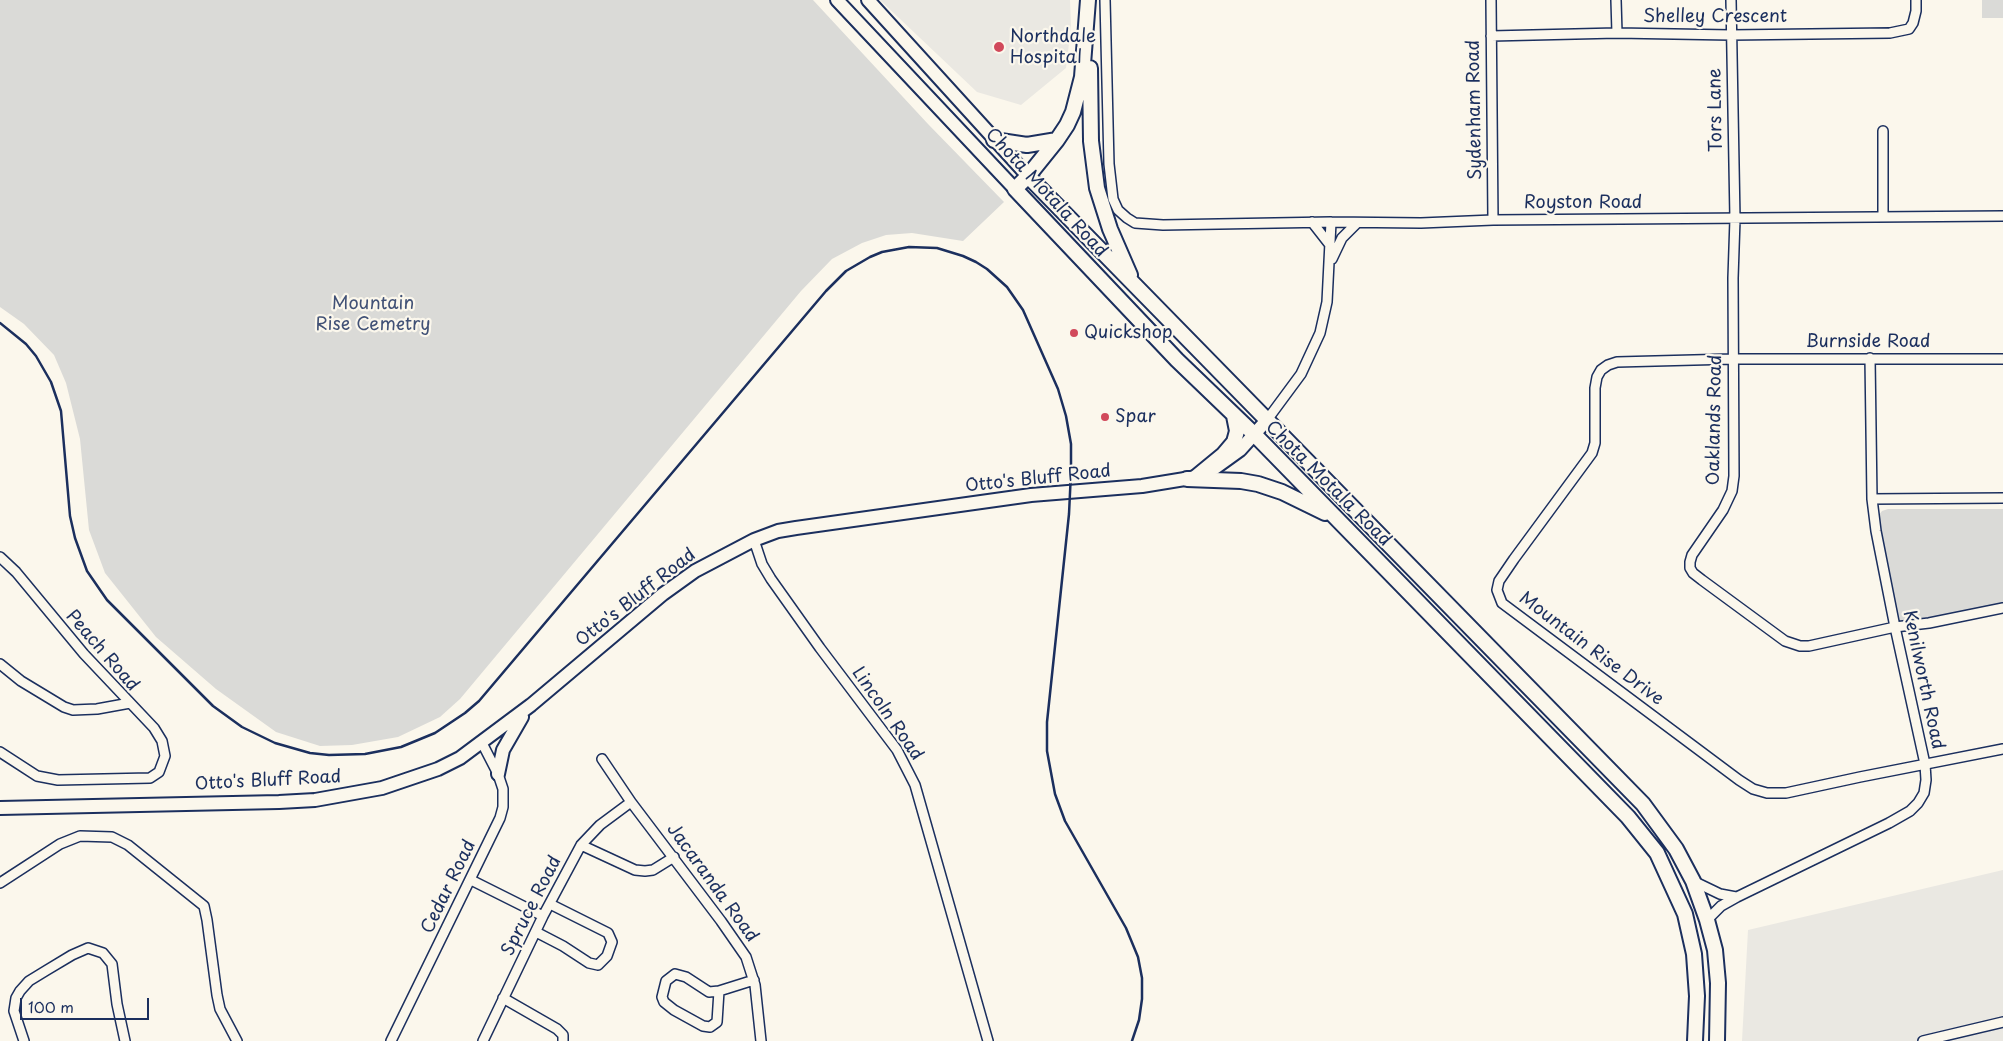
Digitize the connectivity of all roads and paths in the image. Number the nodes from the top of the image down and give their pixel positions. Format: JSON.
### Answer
{"nodes":[{"id":1,"x":837,"y":0,"type":"edge"},
{"id":2,"x":868,"y":0,"type":"edge"},
{"id":3,"x":1105,"y":0,"type":"edge"},
{"id":4,"x":1491,"y":0,"type":"edge"},
{"id":5,"x":1616,"y":0,"type":"edge"},
{"id":6,"x":1731,"y":0,"type":"edge"},
{"id":7,"x":1916,"y":0,"type":"edge"},
{"id":8,"x":1088,"y":6,"type":"edge"},
{"id":9,"x":1617,"y":33,"type":"junction"},
{"id":10,"x":1731,"y":35,"type":"junction"},
{"id":11,"x":1491,"y":36,"type":"junction"},
{"id":12,"x":1883,"y":131,"type":"dead end"},
{"id":13,"x":994,"y":140,"type":"junction"},
{"id":14,"x":1057,"y":140,"type":"junction"},
{"id":15,"x":1028,"y":176,"type":"junction"},
{"id":16,"x":1015,"y":189,"type":"junction"},
{"id":17,"x":1883,"y":216,"type":"junction"},
{"id":18,"x":2003,"y":216,"type":"edge"},
{"id":19,"x":1735,"y":219,"type":"junction"},
{"id":20,"x":1493,"y":220,"type":"junction"},
{"id":21,"x":1312,"y":222,"type":"junction"},
{"id":22,"x":1332,"y":222,"type":"junction"},
{"id":23,"x":1357,"y":223,"type":"junction"},
{"id":24,"x":1330,"y":245,"type":"junction"},
{"id":25,"x":1329,"y":264,"type":"junction"},
{"id":26,"x":1134,"y":282,"type":"junction"},
{"id":27,"x":1870,"y":358,"type":"junction"},
{"id":28,"x":1732,"y":359,"type":"junction"},
{"id":29,"x":2003,"y":359,"type":"edge"},
{"id":30,"x":1234,"y":416,"type":"junction"},
{"id":31,"x":1267,"y":420,"type":"junction"},
{"id":32,"x":1255,"y":435,"type":"junction"},
{"id":33,"x":1191,"y":478,"type":"junction"},
{"id":34,"x":2003,"y":498,"type":"edge"},
{"id":35,"x":1872,"y":499,"type":"junction"},
{"id":36,"x":1339,"y":521,"type":"junction"},
{"id":37,"x":754,"y":540,"type":"junction"},
{"id":38,"x":0,"y":557,"type":"edge"},
{"id":39,"x":2003,"y":608,"type":"edge"},
{"id":40,"x":1895,"y":627,"type":"junction"},
{"id":41,"x":0,"y":664,"type":"edge"},
{"id":42,"x":130,"y":704,"type":"junction"},
{"id":43,"x":531,"y":705,"type":"junction"},
{"id":44,"x":482,"y":743,"type":"junction"},
{"id":45,"x":2003,"y":750,"type":"edge"},
{"id":46,"x":0,"y":752,"type":"edge"},
{"id":47,"x":602,"y":759,"type":"dead end"},
{"id":48,"x":1925,"y":764,"type":"junction"},
{"id":49,"x":498,"y":774,"type":"junction"},
{"id":50,"x":631,"y":802,"type":"junction"},
{"id":51,"x":0,"y":808,"type":"edge"},
{"id":52,"x":581,"y":845,"type":"junction"},
{"id":53,"x":674,"y":857,"type":"junction"},
{"id":54,"x":471,"y":880,"type":"junction"},
{"id":55,"x":1693,"y":881,"type":"junction"},
{"id":56,"x":0,"y":883,"type":"edge"},
{"id":57,"x":1736,"y":897,"type":"junction"},
{"id":58,"x":550,"y":904,"type":"junction"},
{"id":59,"x":543,"y":916,"type":"junction"},
{"id":60,"x":1707,"y":920,"type":"junction"},
{"id":61,"x":536,"y":932,"type":"junction"},
{"id":62,"x":754,"y":980,"type":"junction"},
{"id":63,"x":720,"y":991,"type":"junction"},
{"id":64,"x":503,"y":998,"type":"junction"},
{"id":65,"x":2003,"y":1022,"type":"edge"},
{"id":66,"x":485,"y":1040,"type":"edge"},
{"id":67,"x":24,"y":1041,"type":"edge"},
{"id":68,"x":125,"y":1041,"type":"edge"},
{"id":69,"x":237,"y":1041,"type":"edge"},
{"id":70,"x":391,"y":1041,"type":"edge"},
{"id":71,"x":563,"y":1041,"type":"edge"},
{"id":72,"x":762,"y":1041,"type":"edge"},
{"id":73,"x":988,"y":1041,"type":"edge"},
{"id":74,"x":1695,"y":1041,"type":"edge"},
{"id":75,"x":1717,"y":1041,"type":"edge"},
{"id":76,"x":1922,"y":1041,"type":"edge"}],
"edges":[{"from":1,"to":16,"type":"main road","name":"Chota Motala Road"},
{"from":2,"to":13,"type":"main road","name":"Chota Motala Road"},
{"from":3,"to":21,"type":"street","name":"Royston Road"},
{"from":4,"to":11,"type":"street","name":"Sydenham Road"},
{"from":5,"to":9,"type":"street"},
{"from":6,"to":10,"type":"street","name":"Tors Lane"},
{"from":7,"to":10,"type":"street","name":"Shelley Crescent"},
{"from":8,"to":14,"type":"main road"},
{"from":8,"to":26,"type":"main road"},
{"from":9,"to":10,"type":"street","name":"Shelley Crescent"},
{"from":9,"to":11,"type":"street","name":"Shelley Crescent"},
{"from":10,"to":19,"type":"street","name":"Tors Lane"},
{"from":11,"to":20,"type":"street","name":"Sydenham Road"},
{"from":12,"to":17,"type":"street"},
{"from":13,"to":14,"type":"main road"},
{"from":13,"to":15,"type":"main road","name":"Chota Motala Road"},
{"from":14,"to":15,"type":"main road"},
{"from":15,"to":16,"type":"main road"},
{"from":15,"to":26,"type":"main road","name":"Chota Motala Road"},
{"from":16,"to":30,"type":"main road","name":"Chota Motala Road"},
{"from":17,"to":18,"type":"street","name":"Royston Road"},
{"from":17,"to":19,"type":"street","name":"Royston Road"},
{"from":19,"to":20,"type":"street","name":"Royston Road"},
{"from":19,"to":28,"type":"street","name":"Oaklands Road"},
{"from":20,"to":23,"type":"street","name":"Royston Road"},
{"from":21,"to":22,"type":"street","name":"Royston Road"},
{"from":21,"to":24,"type":"street"},
{"from":22,"to":23,"type":"street","name":"Royston Road"},
{"from":22,"to":24,"type":"street","name":"Otto's Bluff Road"},
{"from":23,"to":25,"type":"street"},
{"from":24,"to":25,"type":"street","name":"Otto's Bluff Road"},
{"from":25,"to":31,"type":"street","name":"Otto's Bluff Road"},
{"from":26,"to":31,"type":"main road","name":"Chota Motala Road"},
{"from":27,"to":28,"type":"street","name":"Burnside Road"},
{"from":27,"to":29,"type":"street","name":"Burnside Road"},
{"from":27,"to":35,"type":"street","name":"Kenilworth Road"},
{"from":28,"to":40,"type":"street","name":"Oaklands Road"},
{"from":28,"to":48,"type":"street","name":"Mountain Rise Drive"},
{"from":30,"to":32,"type":"main road","name":"Chota Motala Road"},
{"from":30,"to":33,"type":"main road"},
{"from":31,"to":32,"type":"main road","name":"Otto's Bluff Road"},
{"from":31,"to":55,"type":"main road","name":"Chota Motala Road"},
{"from":32,"to":33,"type":"main road","name":"Otto's Bluff Road"},
{"from":32,"to":36,"type":"main road","name":"Chota Motala Road"},
{"from":33,"to":36,"type":"main road"},
{"from":33,"to":37,"type":"main road","name":"Otto's Bluff Road"},
{"from":34,"to":35,"type":"street"},
{"from":35,"to":40,"type":"street","name":"Kenilworth Road"},
{"from":36,"to":74,"type":"main road","name":"Chota Motala Road"},
{"from":37,"to":43,"type":"main road","name":"Otto's Bluff Road"},
{"from":37,"to":73,"type":"street","name":"Lincoln Road"},
{"from":38,"to":42,"type":"street","name":"Peach Road"},
{"from":39,"to":40,"type":"street","name":"Oaklands Road"},
{"from":40,"to":48,"type":"street","name":"Kenilworth Road"},
{"from":41,"to":42,"type":"street","name":"Peach Road"},
{"from":42,"to":46,"type":"street"},
{"from":43,"to":44,"type":"main road","name":"Otto's Bluff Road"},
{"from":43,"to":49,"type":"main road"},
{"from":44,"to":49,"type":"street","name":"Cedar Road"},
{"from":44,"to":51,"type":"main road","name":"Otto's Bluff Road"},
{"from":45,"to":48,"type":"street","name":"Mountain Rise Drive"},
{"from":47,"to":50,"type":"street","name":"Jacaranda Road"},
{"from":48,"to":57,"type":"street","name":"Kenilworth Road"},
{"from":49,"to":54,"type":"street","name":"Cedar Road"},
{"from":50,"to":52,"type":"street","name":"Spruce Road"},
{"from":50,"to":53,"type":"street","name":"Jacaranda Road"},
{"from":52,"to":53,"type":"street"},
{"from":52,"to":58,"type":"street","name":"Spruce Road"},
{"from":53,"to":62,"type":"street","name":"Jacaranda Road"},
{"from":54,"to":59,"type":"street"},
{"from":54,"to":70,"type":"street","name":"Cedar Road"},
{"from":55,"to":57,"type":"street"},
{"from":55,"to":60,"type":"main road","name":"Chota Motala Road"},
{"from":56,"to":69,"type":"street"},
{"from":57,"to":60,"type":"street","name":"Kenilworth Road"},
{"from":58,"to":59,"type":"street","name":"Spruce Road"},
{"from":58,"to":61,"type":"street"},
{"from":59,"to":61,"type":"street","name":"Spruce Road"},
{"from":60,"to":75,"type":"main road","name":"Chota Motala Road"},
{"from":61,"to":64,"type":"street","name":"Spruce Road"},
{"from":62,"to":63,"type":"street"},
{"from":62,"to":72,"type":"street","name":"Jacaranda Road"},
{"from":63,"to":63,"type":"street"},
{"from":64,"to":66,"type":"street","name":"Spruce Road"},
{"from":64,"to":71,"type":"street"},
{"from":65,"to":76,"type":"street"},
{"from":67,"to":68,"type":"street"}]}
